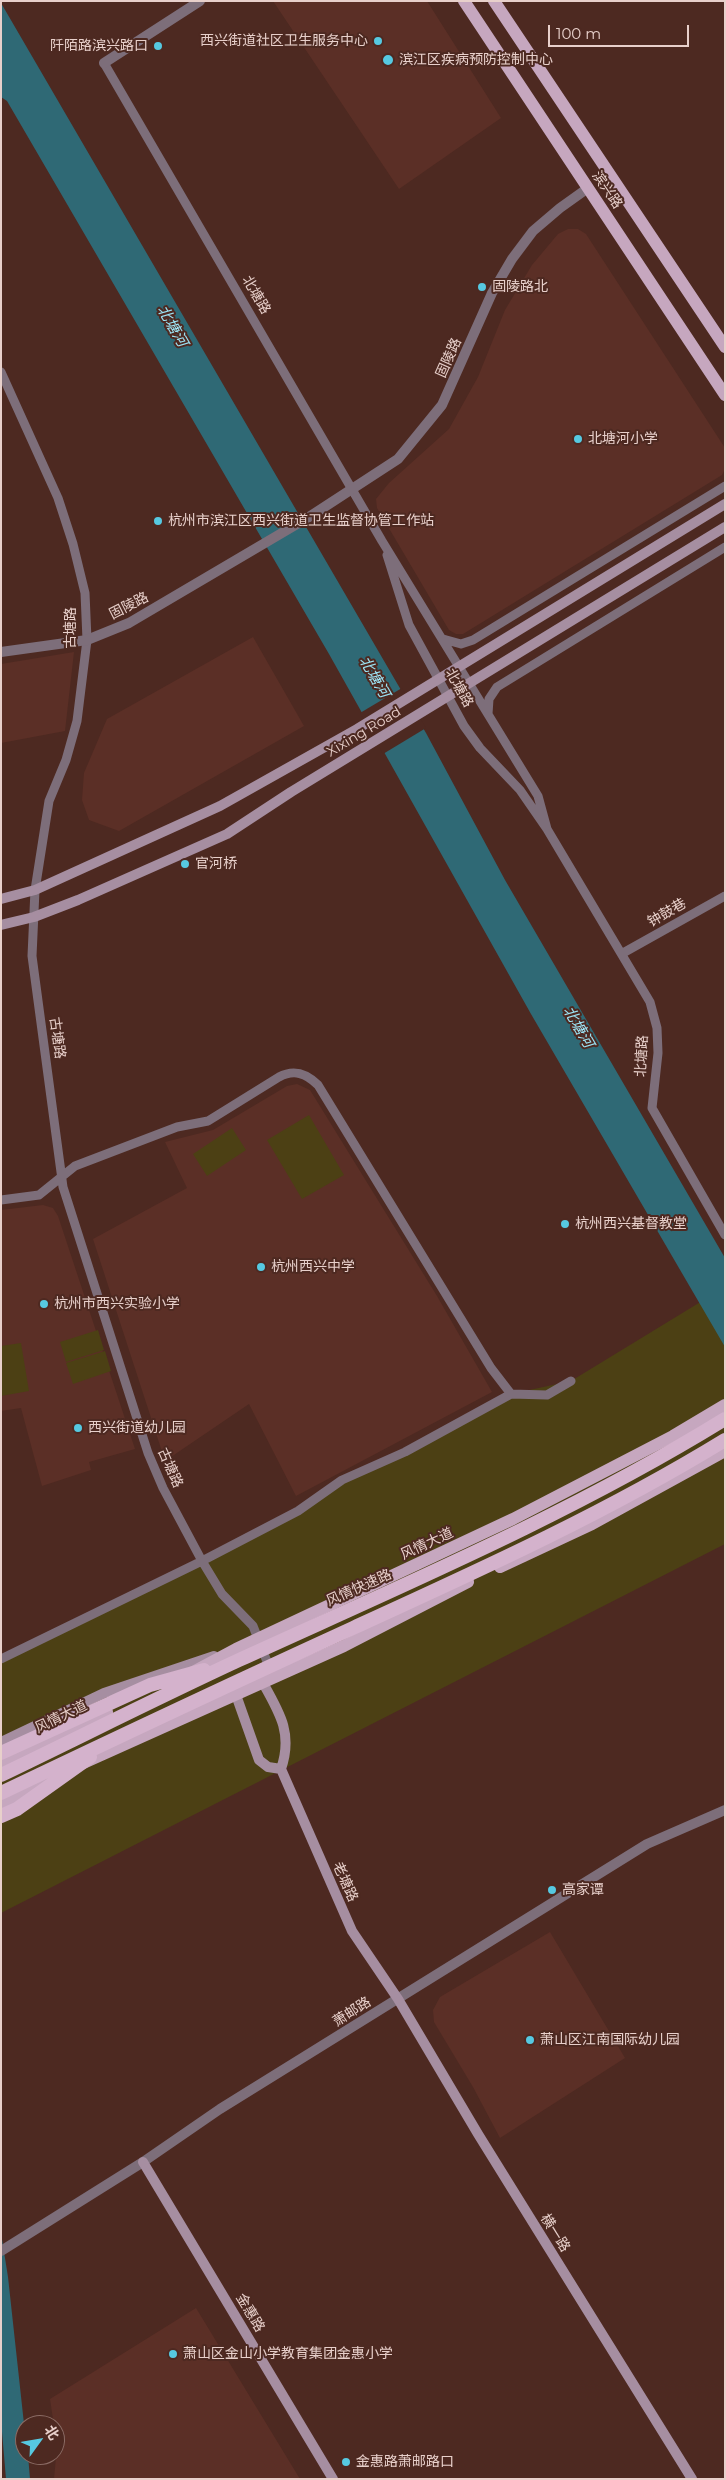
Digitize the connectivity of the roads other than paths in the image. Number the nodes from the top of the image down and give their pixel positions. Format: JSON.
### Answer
{"nodes":[{"id":1,"x":200,"y":1,"type":"edge"},
{"id":2,"x":464,"y":1,"type":"edge"},
{"id":3,"x":494,"y":1,"type":"edge"},
{"id":4,"x":104,"y":63,"type":"joint"},
{"id":5,"x":588,"y":188,"type":"junction"},
{"id":6,"x":725,"y":347,"type":"edge"},
{"id":7,"x":1,"y":372,"type":"edge"},
{"id":8,"x":725,"y":395,"type":"edge"},
{"id":9,"x":725,"y":486,"type":"edge"},
{"id":10,"x":353,"y":489,"type":"junction"},
{"id":11,"x":725,"y":504,"type":"edge"},
{"id":12,"x":725,"y":527,"type":"edge"},
{"id":13,"x":382,"y":541,"type":"junction"},
{"id":14,"x":725,"y":547,"type":"edge"},
{"id":15,"x":443,"y":639,"type":"junction"},
{"id":16,"x":87,"y":640,"type":"junction"},
{"id":17,"x":1,"y":652,"type":"edge"},
{"id":18,"x":488,"y":714,"type":"junction"},
{"id":19,"x":547,"y":829,"type":"junction"},
{"id":20,"x":35,"y":890,"type":"junction"},
{"id":21,"x":725,"y":896,"type":"edge"},
{"id":22,"x":1,"y":899,"type":"edge"},
{"id":23,"x":34,"y":917,"type":"junction"},
{"id":24,"x":1,"y":925,"type":"edge"},
{"id":25,"x":623,"y":953,"type":"junction"},
{"id":26,"x":63,"y":1178,"type":"junction"},
{"id":27,"x":1,"y":1200,"type":"edge"},
{"id":28,"x":725,"y":1234,"type":"edge"},
{"id":29,"x":571,"y":1381,"type":"dead end"},
{"id":30,"x":511,"y":1394,"type":"junction"},
{"id":31,"x":724,"y":1410,"type":"edge"},
{"id":32,"x":725,"y":1440,"type":"edge"},
{"id":33,"x":725,"y":1452,"type":"edge"},
{"id":34,"x":202,"y":1561,"type":"junction"},
{"id":35,"x":260,"y":1639,"type":"junction"},
{"id":36,"x":236,"y":1655,"type":"junction"},
{"id":37,"x":1,"y":1659,"type":"edge"},
{"id":38,"x":263,"y":1683,"type":"junction"},
{"id":39,"x":236,"y":1695,"type":"junction"},
{"id":40,"x":126,"y":1733,"type":"junction"},
{"id":41,"x":1,"y":1742,"type":"edge"},
{"id":42,"x":1,"y":1753,"type":"edge"},
{"id":43,"x":1,"y":1762,"type":"edge"},
{"id":44,"x":281,"y":1769,"type":"junction"},
{"id":45,"x":1,"y":1775,"type":"edge"},
{"id":46,"x":1,"y":1793,"type":"edge"},
{"id":47,"x":1,"y":1804,"type":"edge"},
{"id":48,"x":725,"y":1810,"type":"edge"},
{"id":49,"x":1,"y":1816,"type":"edge"},
{"id":50,"x":398,"y":1999,"type":"junction"},
{"id":51,"x":143,"y":2162,"type":"junction"},
{"id":52,"x":1,"y":2251,"type":"edge"},
{"id":53,"x":333,"y":2479,"type":"edge"},
{"id":54,"x":692,"y":2479,"type":"edge"}],
"edges":[{"from":1,"to":4,"type":"street"},
{"from":2,"to":5,"type":"main road","name":"滨兴路"},
{"from":3,"to":6,"type":"main road","name":"滨兴路"},
{"from":4,"to":10,"type":"street","name":"北塘路"},
{"from":5,"to":8,"type":"main road","name":"滨兴路"},
{"from":5,"to":10,"type":"street","name":"固陵路"},
{"from":7,"to":16,"type":"street","name":"古塘路"},
{"from":9,"to":15,"type":"street"},
{"from":10,"to":13,"type":"street","name":"北塘路"},
{"from":10,"to":16,"type":"street","name":"固陵路"},
{"from":11,"to":20,"type":"main road","name":"Xixing Road"},
{"from":12,"to":23,"type":"main road","name":"Xixing Road"},
{"from":13,"to":15,"type":"street","name":"北塘路"},
{"from":13,"to":19,"type":"street","name":"北塘路"},
{"from":14,"to":18,"type":"street"},
{"from":15,"to":18,"type":"street","name":"北塘路"},
{"from":16,"to":17,"type":"street","name":"固陵路"},
{"from":16,"to":20,"type":"street","name":"古塘路"},
{"from":18,"to":19,"type":"street","name":"北塘路"},
{"from":19,"to":25,"type":"street","name":"北塘路"},
{"from":20,"to":22,"type":"main road","name":"Xixing Road"},
{"from":20,"to":23,"type":"street","name":"古塘路"},
{"from":21,"to":25,"type":"street","name":"钟鼓巷"},
{"from":23,"to":24,"type":"main road","name":"Xixing Road"},
{"from":23,"to":26,"type":"street","name":"古塘路"},
{"from":25,"to":28,"type":"street","name":"北塘路"},
{"from":26,"to":27,"type":"street"},
{"from":26,"to":30,"type":"street"},
{"from":26,"to":34,"type":"street","name":"古塘路"},
{"from":29,"to":30,"type":"street"},
{"from":30,"to":34,"type":"street"},
{"from":31,"to":35,"type":"main road","name":"风情大道"},
{"from":31,"to":36,"type":"highway","name":"风情快速路"},
{"from":32,"to":40,"type":"highway"},
{"from":33,"to":38,"type":"main road"},
{"from":34,"to":35,"type":"street","name":"古塘路"},
{"from":34,"to":37,"type":"street"},
{"from":35,"to":36,"type":"main road","name":"风情大道"},
{"from":35,"to":38,"type":"street","name":"古塘路"},
{"from":36,"to":41,"type":"main road"},
{"from":36,"to":42,"type":"highway"},
{"from":36,"to":43,"type":"main road","name":"风情大道"},
{"from":36,"to":45,"type":"highway","name":"风情快速路"},
{"from":38,"to":39,"type":"main road"},
{"from":38,"to":44,"type":"main road"},
{"from":39,"to":44,"type":"main road"},
{"from":39,"to":47,"type":"main road"},
{"from":40,"to":46,"type":"highway"},
{"from":40,"to":49,"type":"highway"},
{"from":44,"to":50,"type":"main road","name":"老塘路"},
{"from":48,"to":50,"type":"street","name":"萧邮路"},
{"from":50,"to":51,"type":"street","name":"萧邮路"},
{"from":50,"to":54,"type":"main road","name":"横一路"},
{"from":51,"to":52,"type":"street","name":"萧邮路"},
{"from":51,"to":53,"type":"main road","name":"金惠路"}]}
